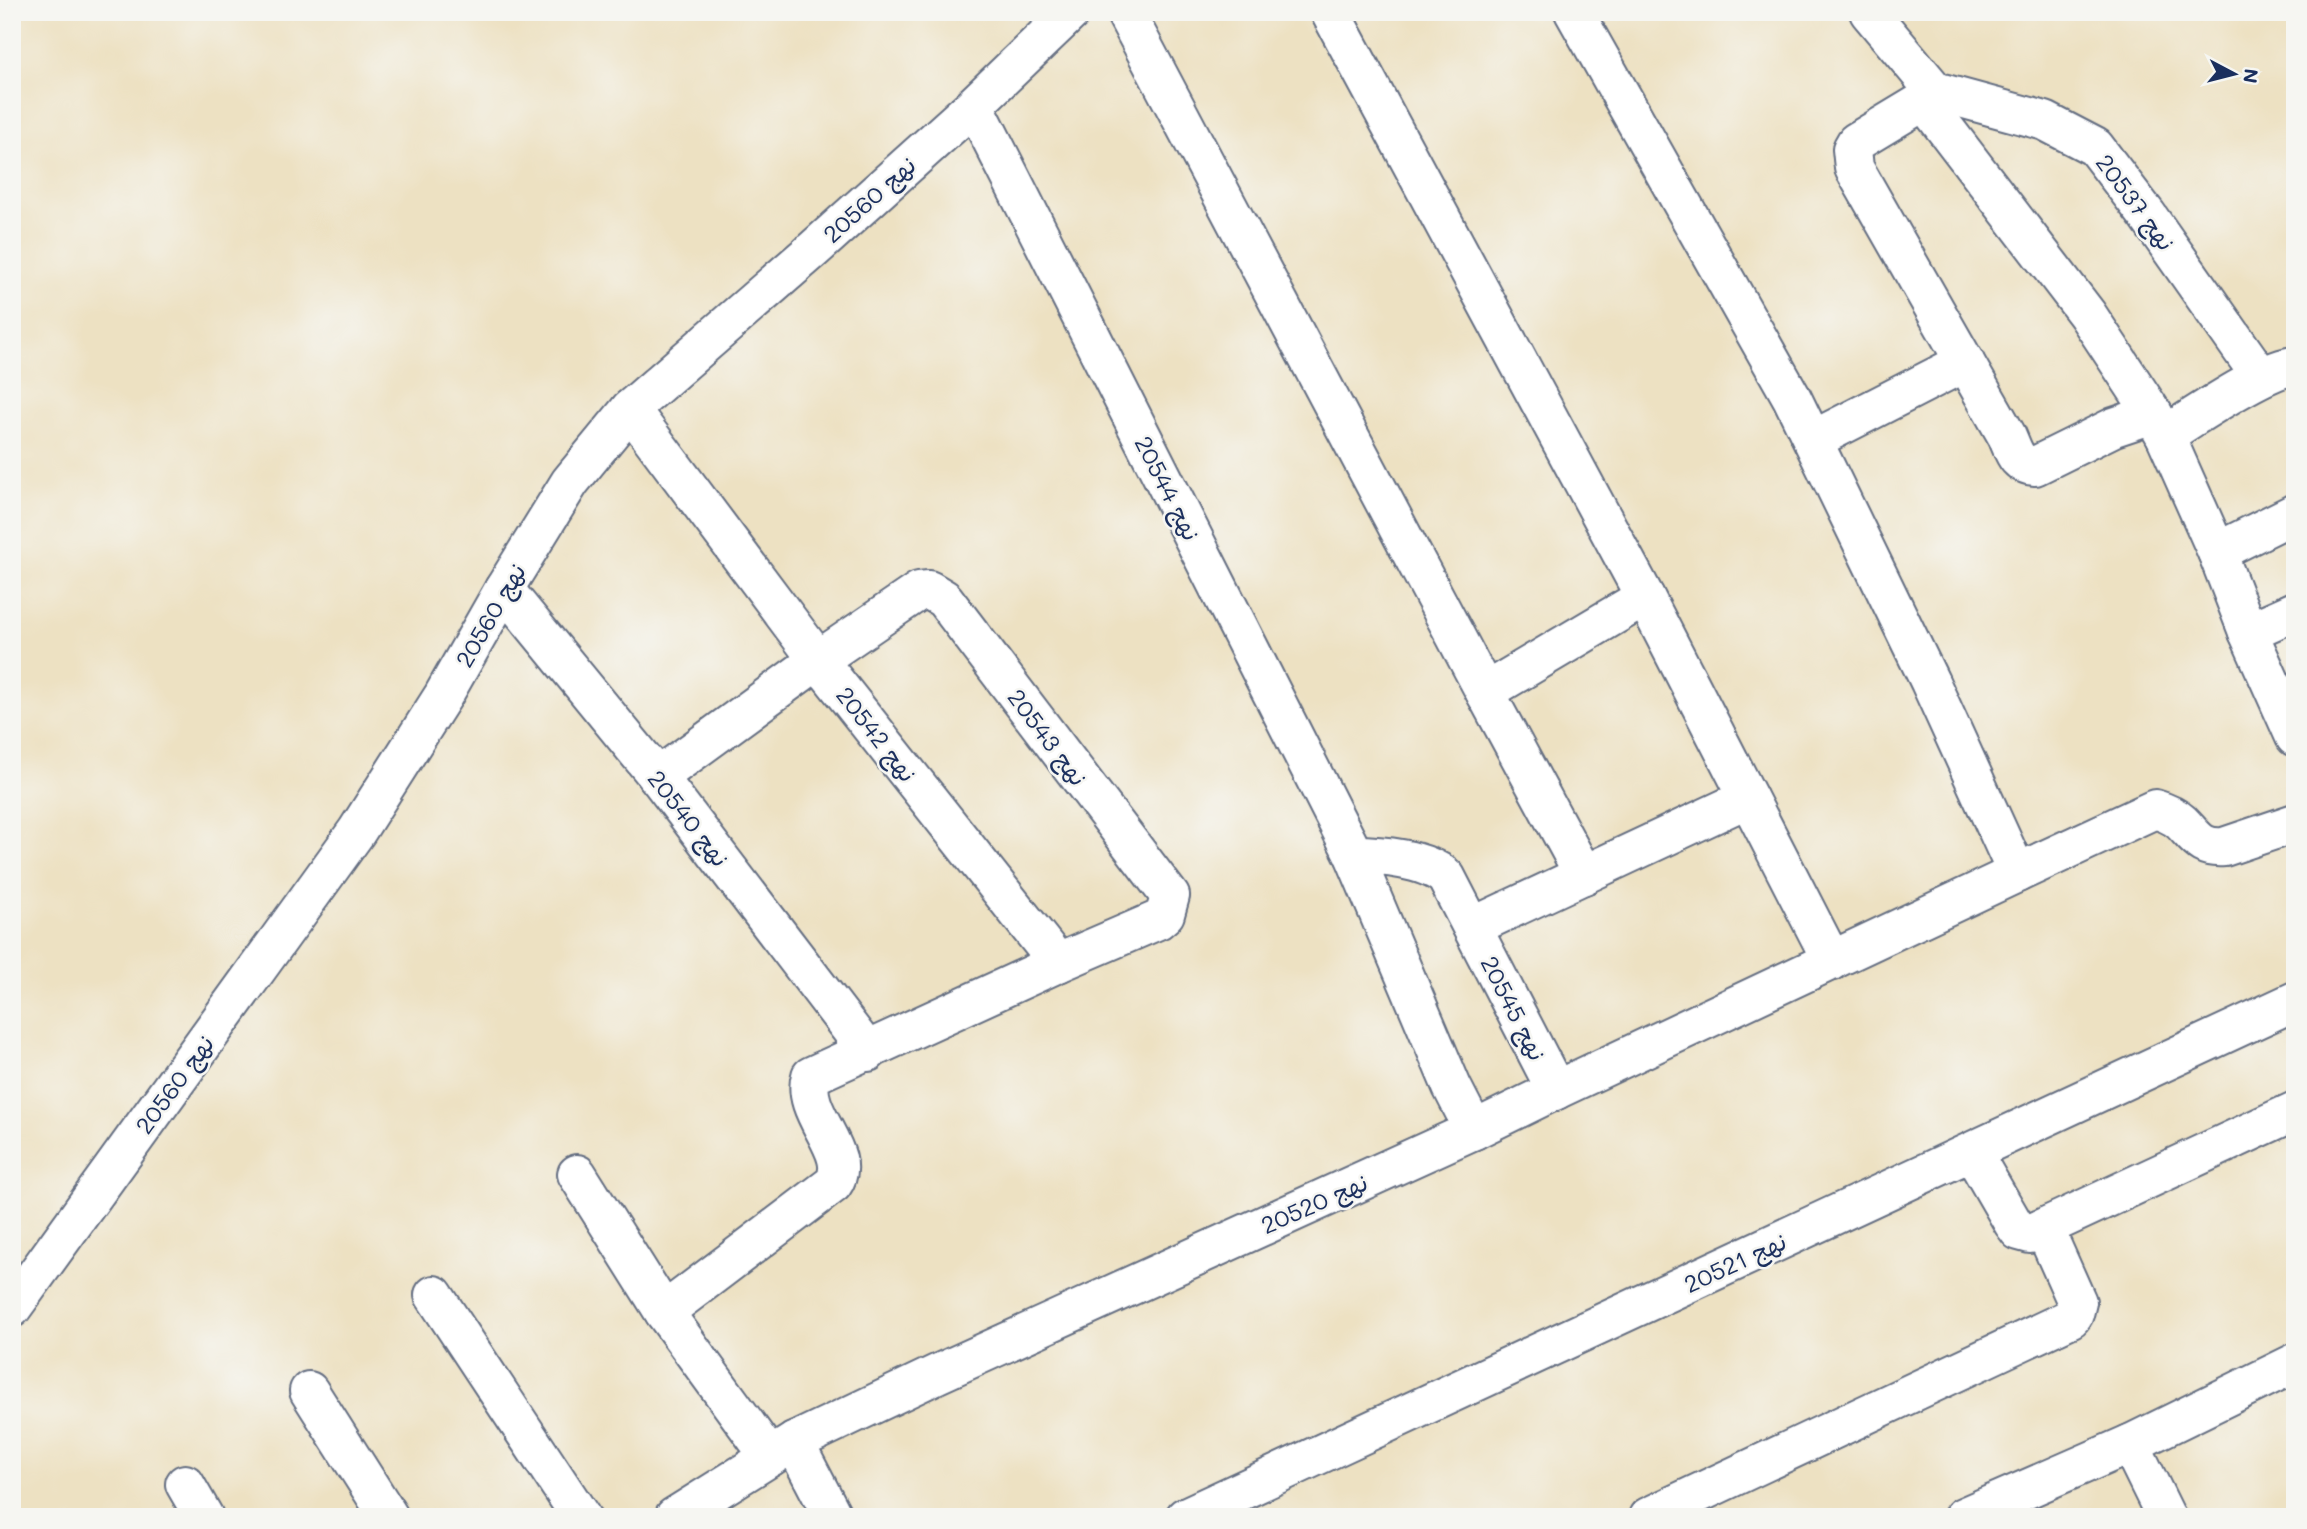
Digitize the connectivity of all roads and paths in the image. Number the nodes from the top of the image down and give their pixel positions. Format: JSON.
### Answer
{"nodes":[{"id":1,"x":1071,"y":12,"type":"edge"},
{"id":2,"x":1125,"y":12,"type":"edge"},
{"id":3,"x":1330,"y":12,"type":"edge"},
{"id":4,"x":1574,"y":12,"type":"edge"},
{"id":5,"x":1869,"y":12,"type":"edge"},
{"id":6,"x":1929,"y":96,"type":"junction"},
{"id":7,"x":974,"y":105,"type":"junction"},
{"id":8,"x":1965,"y":362,"type":"junction"},
{"id":9,"x":2278,"y":372,"type":"edge"},
{"id":10,"x":630,"y":409,"type":"junction"},
{"id":11,"x":2159,"y":424,"type":"junction"},
{"id":12,"x":1813,"y":440,"type":"junction"},
{"id":13,"x":2295,"y":513,"type":"edge"},
{"id":14,"x":2217,"y":552,"type":"junction"},
{"id":15,"x":504,"y":589,"type":"junction"},
{"id":16,"x":1645,"y":597,"type":"junction"},
{"id":17,"x":2295,"y":611,"type":"edge"},
{"id":18,"x":2248,"y":632,"type":"junction"},
{"id":19,"x":818,"y":660,"type":"junction"},
{"id":20,"x":1485,"y":692,"type":"junction"},
{"id":21,"x":2295,"y":737,"type":"edge"},
{"id":22,"x":658,"y":776,"type":"junction"},
{"id":23,"x":1748,"y":798,"type":"junction"},
{"id":24,"x":2295,"y":823,"type":"edge"},
{"id":25,"x":1363,"y":855,"type":"junction"},
{"id":26,"x":2017,"y":873,"type":"junction"},
{"id":27,"x":1584,"y":875,"type":"junction"},
{"id":28,"x":1472,"y":926,"type":"junction"},
{"id":29,"x":1832,"y":961,"type":"junction"},
{"id":30,"x":1058,"y":963,"type":"junction"},
{"id":31,"x":2290,"y":1003,"type":"edge"},
{"id":32,"x":867,"y":1052,"type":"junction"},
{"id":33,"x":1556,"y":1090,"type":"junction"},
{"id":34,"x":2295,"y":1111,"type":"edge"},
{"id":35,"x":1474,"y":1130,"type":"junction"},
{"id":36,"x":1972,"y":1152,"type":"junction"},
{"id":37,"x":577,"y":1174,"type":"dead end"},
{"id":38,"x":2044,"y":1228,"type":"junction"},
{"id":39,"x":434,"y":1295,"type":"dead end"},
{"id":40,"x":12,"y":1308,"type":"edge"},
{"id":41,"x":664,"y":1312,"type":"junction"},
{"id":42,"x":2295,"y":1363,"type":"edge"},
{"id":43,"x":309,"y":1391,"type":"dead end"},
{"id":44,"x":2130,"y":1444,"type":"junction"},
{"id":45,"x":782,"y":1449,"type":"junction"},
{"id":46,"x":185,"y":1484,"type":"dead end"},
{"id":47,"x":204,"y":1517,"type":"edge"},
{"id":48,"x":388,"y":1517,"type":"edge"},
{"id":49,"x":581,"y":1517,"type":"edge"},
{"id":50,"x":674,"y":1517,"type":"edge"},
{"id":51,"x":833,"y":1517,"type":"edge"},
{"id":52,"x":1185,"y":1517,"type":"edge"},
{"id":53,"x":1648,"y":1517,"type":"edge"},
{"id":54,"x":1963,"y":1517,"type":"edge"},
{"id":55,"x":2166,"y":1517,"type":"edge"}],
"edges":[{"from":1,"to":7,"type":"street","name":"نهج 20560"},
{"from":2,"to":20,"type":"street"},
{"from":3,"to":16,"type":"street"},
{"from":4,"to":12,"type":"street"},
{"from":5,"to":6,"type":"street"},
{"from":6,"to":8,"type":"street"},
{"from":6,"to":9,"type":"street","name":"نهج 20537"},
{"from":6,"to":11,"type":"street"},
{"from":7,"to":10,"type":"street","name":"نهج 20560"},
{"from":7,"to":25,"type":"street","name":"نهج 20544"},
{"from":8,"to":11,"type":"street"},
{"from":8,"to":12,"type":"street"},
{"from":9,"to":11,"type":"street"},
{"from":10,"to":15,"type":"street","name":"نهج 20560"},
{"from":10,"to":19,"type":"street","name":"نهج 20542"},
{"from":11,"to":14,"type":"street"},
{"from":12,"to":26,"type":"street"},
{"from":13,"to":14,"type":"street"},
{"from":14,"to":18,"type":"street"},
{"from":15,"to":22,"type":"street","name":"نهج 20540"},
{"from":15,"to":40,"type":"street","name":"نهج 20560"},
{"from":16,"to":20,"type":"street"},
{"from":16,"to":23,"type":"street"},
{"from":17,"to":18,"type":"street"},
{"from":18,"to":21,"type":"street"},
{"from":19,"to":22,"type":"street"},
{"from":19,"to":30,"type":"street","name":"نهج 20542"},
{"from":19,"to":30,"type":"street","name":"نهج 20543"},
{"from":20,"to":27,"type":"street"},
{"from":22,"to":32,"type":"street","name":"نهج 20540"},
{"from":23,"to":27,"type":"street"},
{"from":23,"to":29,"type":"street"},
{"from":24,"to":26,"type":"street","name":"نهج 20520"},
{"from":25,"to":28,"type":"street","name":"نهج 20545"},
{"from":25,"to":35,"type":"street","name":"نهج 20544"},
{"from":26,"to":29,"type":"street","name":"نهج 20520"},
{"from":27,"to":28,"type":"street"},
{"from":28,"to":33,"type":"street","name":"نهج 20545"},
{"from":29,"to":33,"type":"street","name":"نهج 20520"},
{"from":30,"to":32,"type":"street"},
{"from":31,"to":36,"type":"street","name":"نهج 20521"},
{"from":32,"to":41,"type":"street"},
{"from":33,"to":35,"type":"street","name":"نهج 20520"},
{"from":34,"to":38,"type":"street"},
{"from":35,"to":45,"type":"street","name":"نهج 20520"},
{"from":36,"to":38,"type":"street"},
{"from":36,"to":52,"type":"street","name":"نهج 20521"},
{"from":37,"to":41,"type":"street"},
{"from":38,"to":53,"type":"street"},
{"from":39,"to":49,"type":"street"},
{"from":41,"to":45,"type":"street"},
{"from":42,"to":44,"type":"street"},
{"from":43,"to":48,"type":"street"},
{"from":44,"to":54,"type":"street"},
{"from":44,"to":55,"type":"street"},
{"from":45,"to":50,"type":"street","name":"نهج 20520"},
{"from":45,"to":51,"type":"street"},
{"from":46,"to":47,"type":"street"}]}
